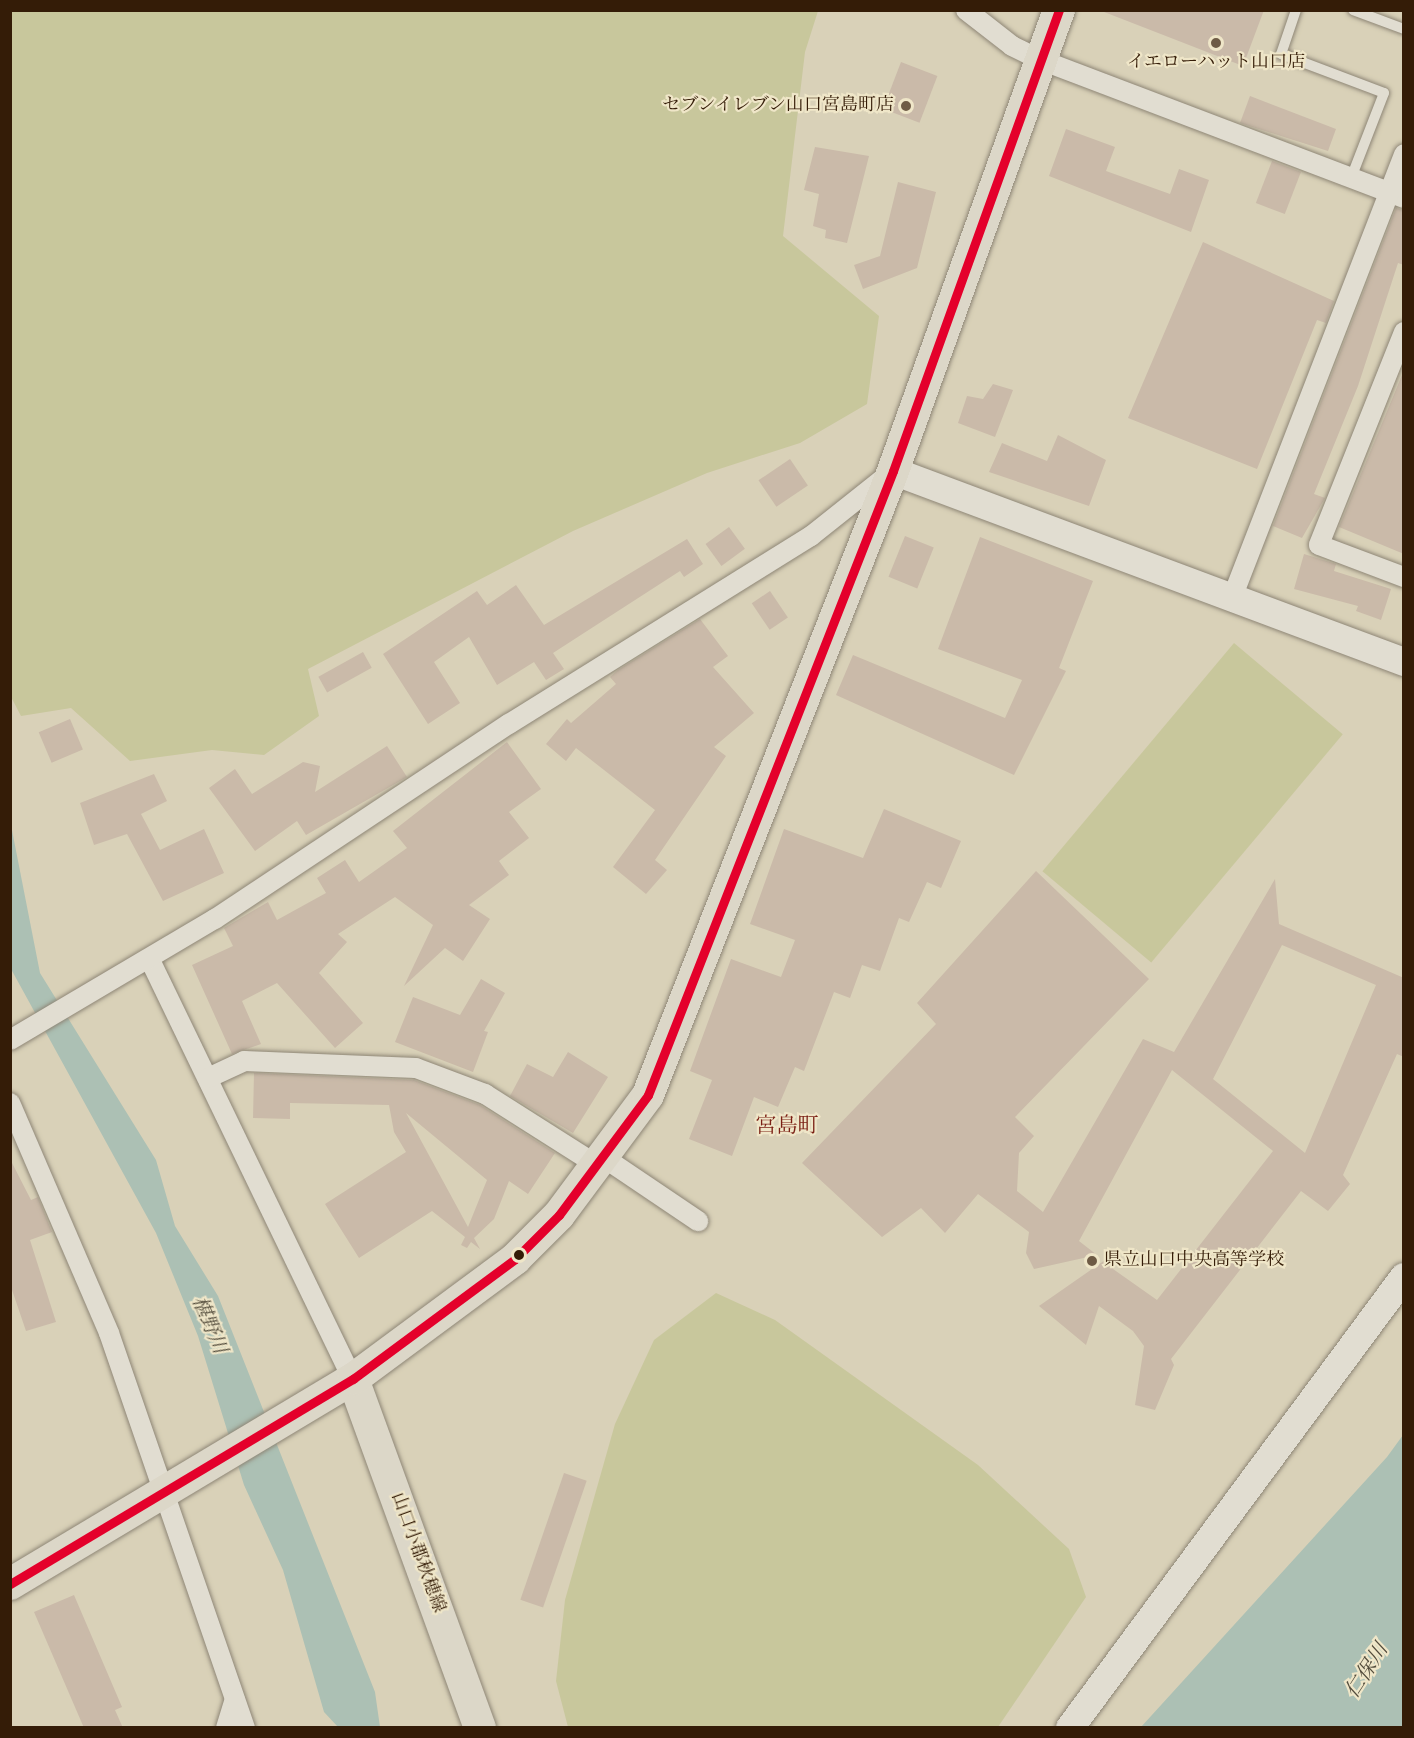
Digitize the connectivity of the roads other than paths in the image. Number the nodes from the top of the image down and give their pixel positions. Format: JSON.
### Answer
{"nodes":[{"id":1,"x":966,"y":10,"type":"edge"},
{"id":2,"x":1059,"y":10,"type":"edge"},
{"id":3,"x":1296,"y":10,"type":"edge"},
{"id":4,"x":1353,"y":10,"type":"edge"},
{"id":5,"x":1404,"y":29,"type":"edge"},
{"id":6,"x":1041,"y":60,"type":"junction"},
{"id":7,"x":1404,"y":154,"type":"edge"},
{"id":8,"x":1351,"y":178,"type":"junction"},
{"id":9,"x":1396,"y":195,"type":"edge"},
{"id":10,"x":1404,"y":332,"type":"edge"},
{"id":11,"x":893,"y":471,"type":"junction"},
{"id":12,"x":1404,"y":577,"type":"edge"},
{"id":13,"x":1232,"y":598,"type":"junction"},
{"id":14,"x":1402,"y":657,"type":"edge"},
{"id":15,"x":145,"y":962,"type":"junction"},
{"id":16,"x":10,"y":1040,"type":"edge"},
{"id":17,"x":208,"y":1078,"type":"junction"},
{"id":18,"x":10,"y":1103,"type":"edge"},
{"id":19,"x":600,"y":1161,"type":"junction"},
{"id":20,"x":698,"y":1221,"type":"dead end"},
{"id":21,"x":1404,"y":1277,"type":"edge"},
{"id":22,"x":353,"y":1379,"type":"junction"},
{"id":23,"x":174,"y":1484,"type":"junction"},
{"id":24,"x":10,"y":1584,"type":"edge"},
{"id":25,"x":235,"y":1699,"type":"junction"},
{"id":26,"x":226,"y":1728,"type":"edge"},
{"id":27,"x":245,"y":1728,"type":"edge"},
{"id":28,"x":480,"y":1728,"type":"edge"},
{"id":29,"x":1070,"y":1728,"type":"edge"}],
"edges":[{"from":1,"to":6,"type":"street"},
{"from":2,"to":6,"type":"main road"},
{"from":3,"to":8,"type":"lane"},
{"from":4,"to":5,"type":"lane"},
{"from":6,"to":8,"type":"street"},
{"from":6,"to":11,"type":"main road"},
{"from":7,"to":9,"type":"street"},
{"from":8,"to":9,"type":"street"},
{"from":9,"to":13,"type":"street"},
{"from":10,"to":12,"type":"street"},
{"from":11,"to":13,"type":"street"},
{"from":11,"to":15,"type":"street"},
{"from":11,"to":19,"type":"main road"},
{"from":13,"to":14,"type":"street"},
{"from":15,"to":16,"type":"street"},
{"from":15,"to":17,"type":"street"},
{"from":17,"to":19,"type":"street"},
{"from":17,"to":22,"type":"street"},
{"from":18,"to":23,"type":"street"},
{"from":19,"to":20,"type":"street"},
{"from":19,"to":22,"type":"main road"},
{"from":21,"to":29,"type":"street"},
{"from":22,"to":23,"type":"main road"},
{"from":22,"to":28,"type":"main road","name":"山口小郡秋穂線"},
{"from":23,"to":24,"type":"main road"},
{"from":23,"to":25,"type":"street"},
{"from":25,"to":26,"type":"street"},
{"from":25,"to":27,"type":"street"}]}
